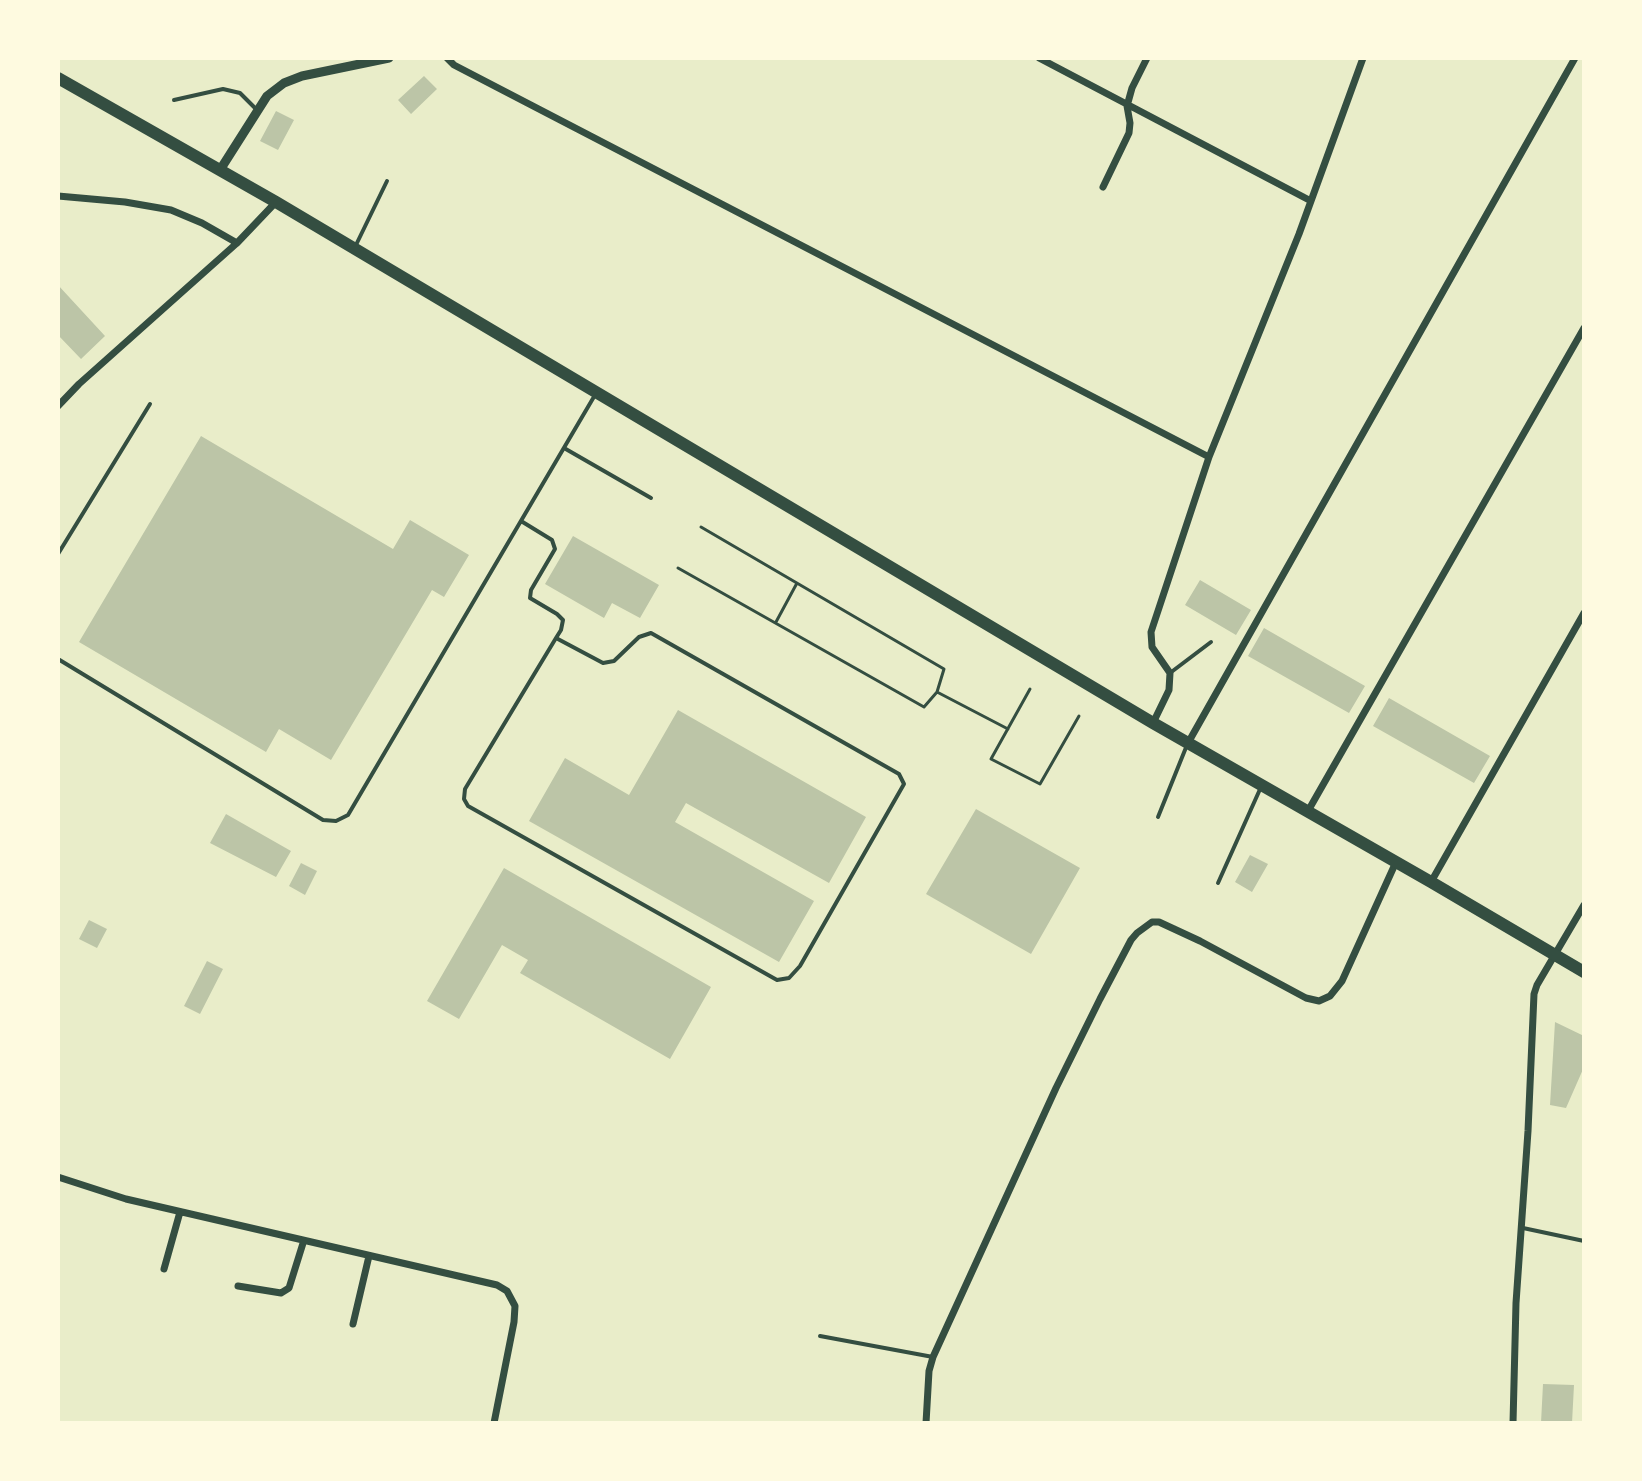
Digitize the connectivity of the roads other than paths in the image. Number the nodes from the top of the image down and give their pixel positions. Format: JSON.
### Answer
{"nodes":[{"id":1,"x":389,"y":58,"type":"edge"},
{"id":2,"x":447,"y":58,"type":"edge"},
{"id":3,"x":1039,"y":58,"type":"edge"},
{"id":4,"x":1147,"y":58,"type":"edge"},
{"id":5,"x":1363,"y":58,"type":"edge"},
{"id":6,"x":1575,"y":58,"type":"edge"},
{"id":7,"x":58,"y":78,"type":"edge"},
{"id":8,"x":174,"y":100,"type":"dead end"},
{"id":9,"x":1127,"y":106,"type":"junction"},
{"id":10,"x":258,"y":111,"type":"junction"},
{"id":11,"x":220,"y":170,"type":"junction"},
{"id":12,"x":387,"y":181,"type":"dead end"},
{"id":13,"x":1103,"y":187,"type":"dead end"},
{"id":14,"x":58,"y":196,"type":"edge"},
{"id":15,"x":1311,"y":201,"type":"junction"},
{"id":16,"x":276,"y":202,"type":"junction"},
{"id":17,"x":237,"y":243,"type":"junction"},
{"id":18,"x":354,"y":249,"type":"junction"},
{"id":19,"x":1584,"y":328,"type":"edge"},
{"id":20,"x":596,"y":393,"type":"junction"},
{"id":21,"x":150,"y":404,"type":"dead end"},
{"id":22,"x":58,"y":406,"type":"edge"},
{"id":23,"x":564,"y":448,"type":"junction"},
{"id":24,"x":1209,"y":457,"type":"junction"},
{"id":25,"x":651,"y":498,"type":"dead end"},
{"id":26,"x":521,"y":521,"type":"junction"},
{"id":27,"x":58,"y":554,"type":"edge"},
{"id":28,"x":1584,"y":613,"type":"edge"},
{"id":29,"x":556,"y":638,"type":"junction"},
{"id":30,"x":1211,"y":642,"type":"dead end"},
{"id":31,"x":58,"y":659,"type":"edge"},
{"id":32,"x":1170,"y":673,"type":"junction"},
{"id":33,"x":1153,"y":723,"type":"junction"},
{"id":34,"x":1188,"y":743,"type":"junction"},
{"id":35,"x":1262,"y":784,"type":"junction"},
{"id":36,"x":1308,"y":811,"type":"junction"},
{"id":37,"x":1158,"y":817,"type":"dead end"},
{"id":38,"x":1396,"y":862,"type":"junction"},
{"id":39,"x":1431,"y":882,"type":"junction"},
{"id":40,"x":1218,"y":883,"type":"dead end"},
{"id":41,"x":1584,"y":905,"type":"edge"},
{"id":42,"x":1555,"y":955,"type":"junction"},
{"id":43,"x":1584,"y":972,"type":"edge"},
{"id":44,"x":58,"y":1177,"type":"edge"},
{"id":45,"x":180,"y":1212,"type":"junction"},
{"id":46,"x":1521,"y":1227,"type":"junction"},
{"id":47,"x":304,"y":1240,"type":"junction"},
{"id":48,"x":1584,"y":1241,"type":"edge"},
{"id":49,"x":369,"y":1256,"type":"junction"},
{"id":50,"x":164,"y":1269,"type":"dead end"},
{"id":51,"x":238,"y":1286,"type":"dead end"},
{"id":52,"x":353,"y":1324,"type":"dead end"},
{"id":53,"x":820,"y":1336,"type":"dead end"},
{"id":54,"x":933,"y":1357,"type":"junction"},
{"id":55,"x":494,"y":1423,"type":"edge"},
{"id":56,"x":926,"y":1423,"type":"edge"},
{"id":57,"x":1513,"y":1423,"type":"edge"}],
"edges":[{"from":1,"to":10,"type":"street"},
{"from":2,"to":24,"type":"street"},
{"from":3,"to":9,"type":"street"},
{"from":4,"to":9,"type":"street"},
{"from":5,"to":15,"type":"street"},
{"from":6,"to":34,"type":"street"},
{"from":7,"to":11,"type":"highway"},
{"from":8,"to":10,"type":"lane"},
{"from":9,"to":13,"type":"street"},
{"from":9,"to":15,"type":"street"},
{"from":10,"to":11,"type":"street"},
{"from":11,"to":16,"type":"highway"},
{"from":12,"to":18,"type":"lane"},
{"from":14,"to":17,"type":"street"},
{"from":15,"to":24,"type":"street"},
{"from":16,"to":17,"type":"street"},
{"from":16,"to":18,"type":"highway"},
{"from":17,"to":22,"type":"street"},
{"from":18,"to":20,"type":"highway"},
{"from":19,"to":36,"type":"street"},
{"from":20,"to":23,"type":"lane"},
{"from":20,"to":33,"type":"highway"},
{"from":21,"to":27,"type":"lane"},
{"from":23,"to":25,"type":"lane"},
{"from":23,"to":26,"type":"lane"},
{"from":24,"to":32,"type":"street"},
{"from":26,"to":29,"type":"lane"},
{"from":26,"to":31,"type":"lane"},
{"from":28,"to":39,"type":"street"},
{"from":29,"to":29,"type":"lane"},
{"from":30,"to":32,"type":"lane"},
{"from":32,"to":33,"type":"street"},
{"from":33,"to":34,"type":"highway"},
{"from":34,"to":35,"type":"highway"},
{"from":34,"to":37,"type":"lane"},
{"from":35,"to":36,"type":"highway"},
{"from":35,"to":40,"type":"lane"},
{"from":36,"to":38,"type":"highway"},
{"from":38,"to":39,"type":"highway"},
{"from":38,"to":54,"type":"street"},
{"from":39,"to":42,"type":"highway"},
{"from":41,"to":42,"type":"street"},
{"from":42,"to":43,"type":"highway"},
{"from":42,"to":46,"type":"street"},
{"from":44,"to":45,"type":"street"},
{"from":45,"to":47,"type":"street"},
{"from":45,"to":50,"type":"street"},
{"from":46,"to":48,"type":"lane"},
{"from":46,"to":57,"type":"street"},
{"from":47,"to":49,"type":"street"},
{"from":47,"to":51,"type":"street"},
{"from":49,"to":52,"type":"street"},
{"from":49,"to":55,"type":"street"},
{"from":53,"to":54,"type":"lane"},
{"from":54,"to":56,"type":"street"}]}
